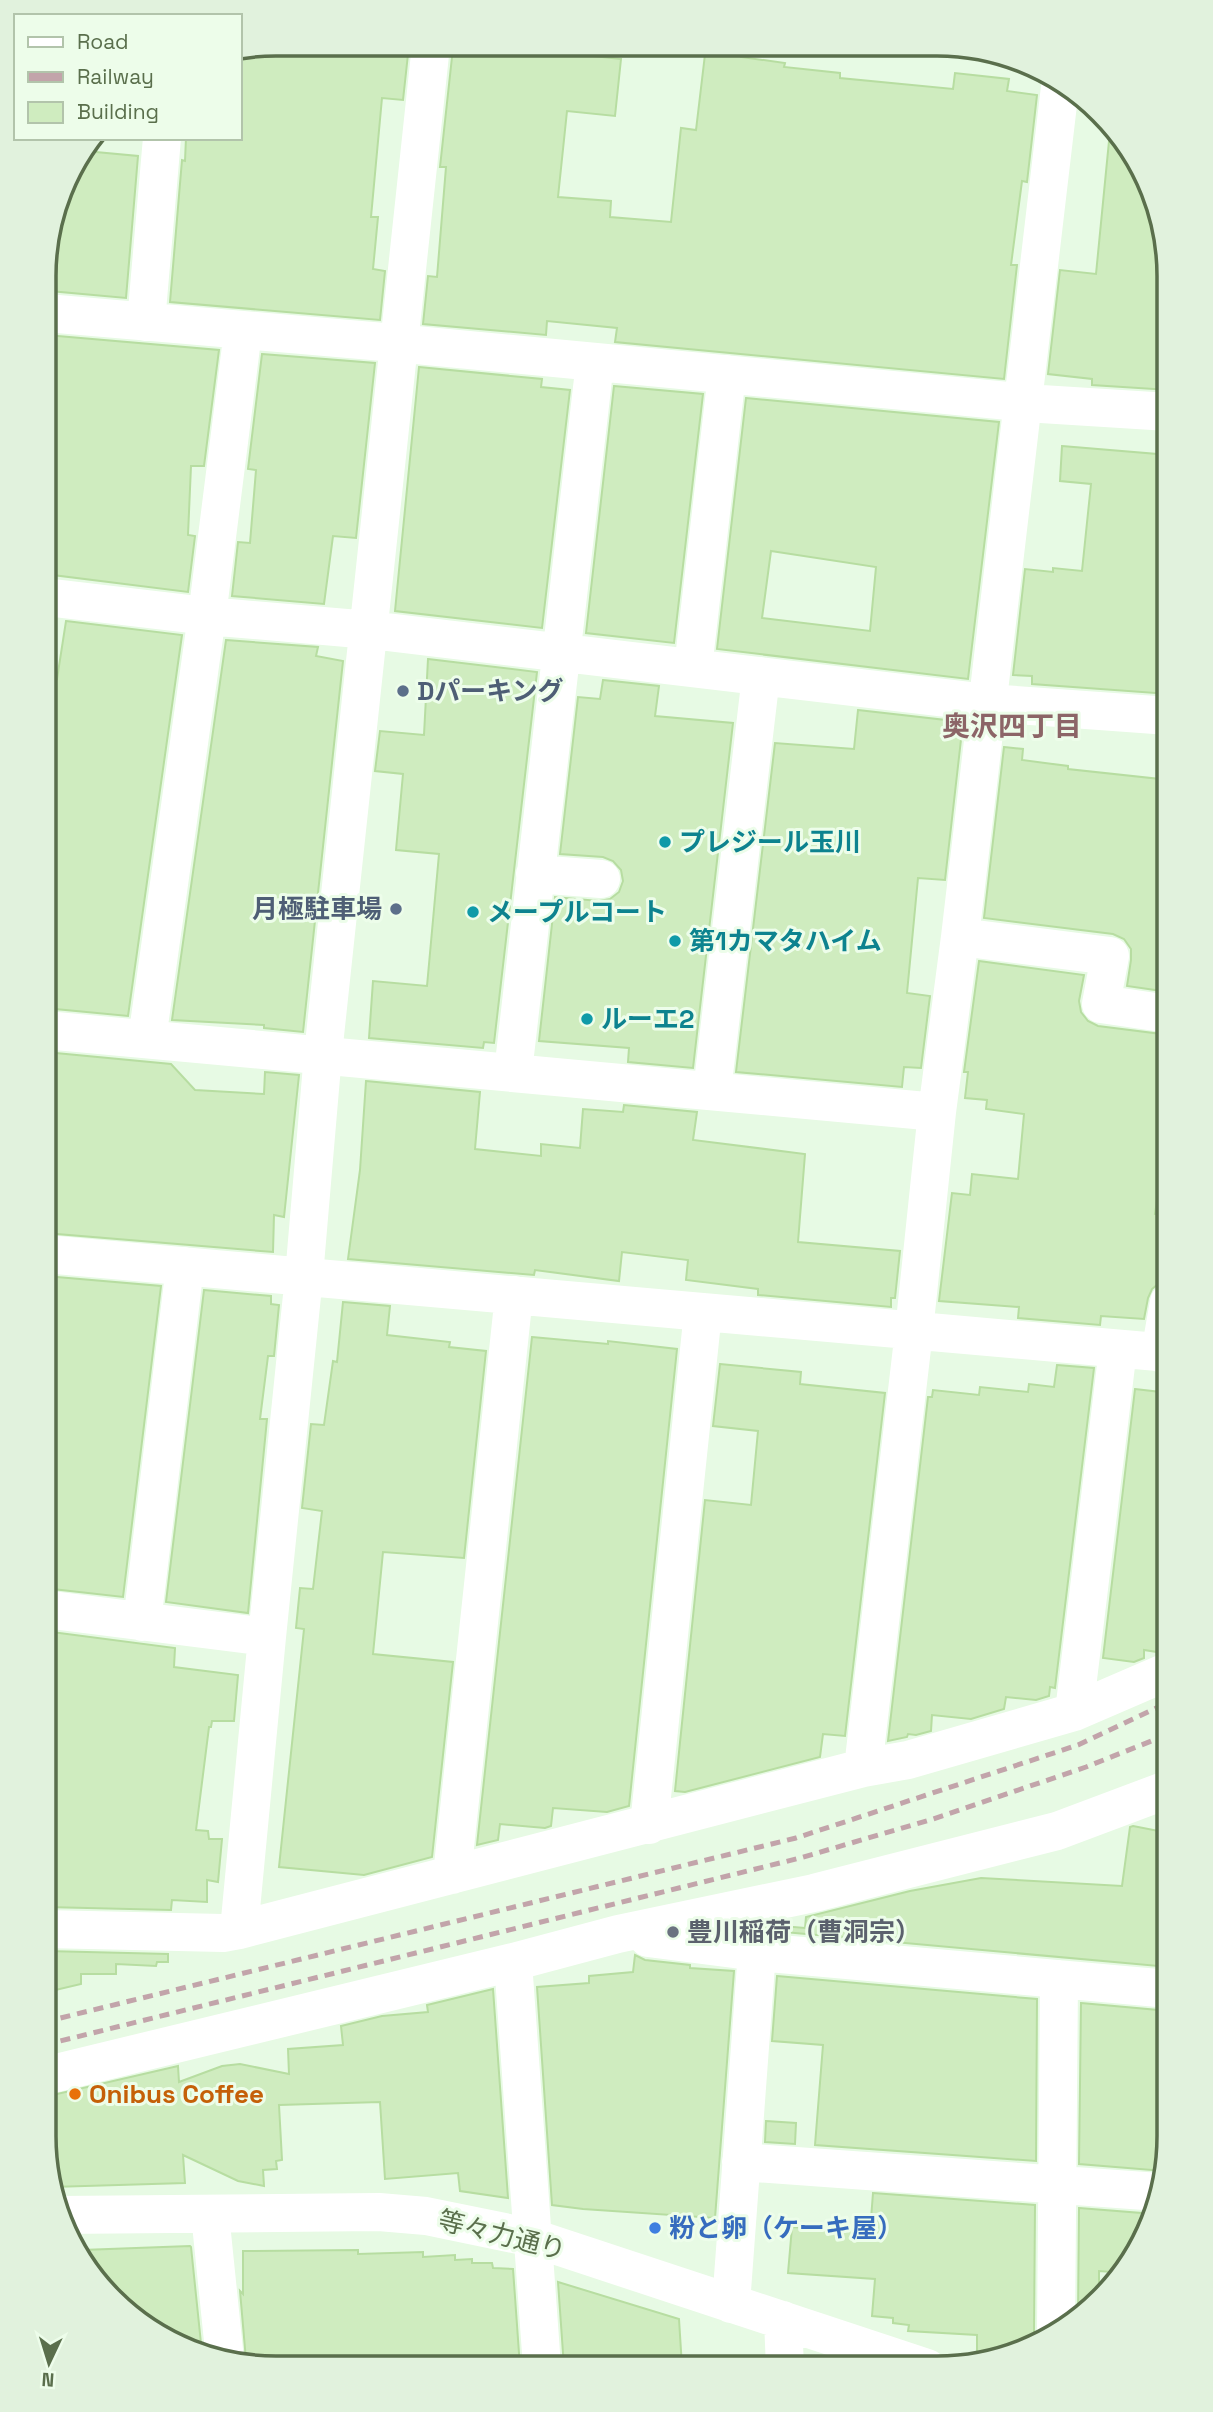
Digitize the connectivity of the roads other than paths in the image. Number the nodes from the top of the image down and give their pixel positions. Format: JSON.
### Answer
{"nodes":[{"id":1,"x":430,"y":56,"type":"edge"},
{"id":2,"x":1059,"y":93,"type":"edge"},
{"id":3,"x":162,"y":140,"type":"edge"},
{"id":4,"x":56,"y":314,"type":"edge"},
{"id":5,"x":146,"y":322,"type":"junction"},
{"id":6,"x":243,"y":331,"type":"junction"},
{"id":7,"x":399,"y":343,"type":"junction"},
{"id":8,"x":595,"y":362,"type":"junction"},
{"id":9,"x":727,"y":374,"type":"junction"},
{"id":10,"x":1022,"y":402,"type":"junction"},
{"id":11,"x":1157,"y":411,"type":"edge"},
{"id":12,"x":56,"y":598,"type":"edge"},
{"id":13,"x":207,"y":616,"type":"junction"},
{"id":14,"x":370,"y":631,"type":"junction"},
{"id":15,"x":561,"y":653,"type":"junction"},
{"id":16,"x":693,"y":668,"type":"junction"},
{"id":17,"x":761,"y":676,"type":"junction"},
{"id":18,"x":988,"y":703,"type":"junction"},
{"id":19,"x":1157,"y":715,"type":"edge"},
{"id":20,"x":535,"y":874,"type":"junction"},
{"id":21,"x":601,"y":879,"type":"dead end"},
{"id":22,"x":960,"y":937,"type":"junction"},
{"id":23,"x":1157,"y":1012,"type":"edge"},
{"id":24,"x":56,"y":1031,"type":"edge"},
{"id":25,"x":147,"y":1039,"type":"junction"},
{"id":26,"x":323,"y":1054,"type":"junction"},
{"id":27,"x":513,"y":1072,"type":"junction"},
{"id":28,"x":712,"y":1091,"type":"junction"},
{"id":29,"x":937,"y":1112,"type":"junction"},
{"id":30,"x":56,"y":1255,"type":"edge"},
{"id":31,"x":185,"y":1266,"type":"junction"},
{"id":32,"x":304,"y":1276,"type":"junction"},
{"id":33,"x":514,"y":1295,"type":"junction"},
{"id":34,"x":704,"y":1312,"type":"junction"},
{"id":35,"x":914,"y":1331,"type":"junction"},
{"id":36,"x":1118,"y":1349,"type":"junction"},
{"id":37,"x":1157,"y":1352,"type":"edge"},
{"id":38,"x":56,"y":1611,"type":"edge"},
{"id":39,"x":142,"y":1622,"type":"junction"},
{"id":40,"x":267,"y":1637,"type":"junction"},
{"id":41,"x":1157,"y":1676,"type":"edge"},
{"id":42,"x":1074,"y":1712,"type":"junction"},
{"id":43,"x":863,"y":1768,"type":"junction"},
{"id":44,"x":1157,"y":1793,"type":"edge"},
{"id":45,"x":649,"y":1825,"type":"junction"},
{"id":46,"x":452,"y":1875,"type":"junction"},
{"id":47,"x":56,"y":1929,"type":"edge"},
{"id":48,"x":240,"y":1930,"type":"junction"},
{"id":49,"x":618,"y":1934,"type":"junction"},
{"id":50,"x":757,"y":1952,"type":"junction"},
{"id":51,"x":513,"y":1962,"type":"junction"},
{"id":52,"x":1059,"y":1979,"type":"junction"},
{"id":53,"x":1157,"y":1988,"type":"edge"},
{"id":54,"x":56,"y":2073,"type":"edge"},
{"id":55,"x":741,"y":2162,"type":"junction"},
{"id":56,"x":1058,"y":2185,"type":"junction"},
{"id":57,"x":1149,"y":2191,"type":"edge"},
{"id":58,"x":210,"y":2214,"type":"junction"},
{"id":59,"x":71,"y":2215,"type":"edge"},
{"id":60,"x":533,"y":2238,"type":"junction"},
{"id":61,"x":731,"y":2304,"type":"junction"},
{"id":62,"x":783,"y":2320,"type":"junction"},
{"id":63,"x":1056,"y":2321,"type":"edge"},
{"id":64,"x":224,"y":2349,"type":"edge"},
{"id":65,"x":541,"y":2356,"type":"edge"},
{"id":66,"x":784,"y":2356,"type":"edge"},
{"id":67,"x":891,"y":2356,"type":"edge"}],
"edges":[{"from":1,"to":7,"type":"street"},
{"from":2,"to":10,"type":"street"},
{"from":3,"to":5,"type":"street"},
{"from":4,"to":5,"type":"street"},
{"from":5,"to":6,"type":"street"},
{"from":6,"to":7,"type":"street"},
{"from":6,"to":13,"type":"street"},
{"from":7,"to":8,"type":"street"},
{"from":7,"to":14,"type":"street"},
{"from":8,"to":9,"type":"street"},
{"from":8,"to":15,"type":"street"},
{"from":9,"to":10,"type":"street"},
{"from":9,"to":16,"type":"street"},
{"from":10,"to":11,"type":"street"},
{"from":10,"to":18,"type":"street"},
{"from":12,"to":13,"type":"street"},
{"from":13,"to":14,"type":"street"},
{"from":13,"to":25,"type":"street"},
{"from":14,"to":15,"type":"street"},
{"from":14,"to":26,"type":"street"},
{"from":15,"to":16,"type":"street"},
{"from":15,"to":20,"type":"street"},
{"from":16,"to":17,"type":"street"},
{"from":17,"to":18,"type":"street"},
{"from":17,"to":28,"type":"street"},
{"from":18,"to":19,"type":"street"},
{"from":18,"to":22,"type":"street"},
{"from":20,"to":21,"type":"street"},
{"from":20,"to":27,"type":"street"},
{"from":22,"to":23,"type":"street"},
{"from":22,"to":29,"type":"street"},
{"from":24,"to":25,"type":"street"},
{"from":25,"to":26,"type":"street"},
{"from":26,"to":27,"type":"street"},
{"from":26,"to":32,"type":"street"},
{"from":27,"to":28,"type":"street"},
{"from":28,"to":29,"type":"street"},
{"from":29,"to":35,"type":"street"},
{"from":30,"to":31,"type":"street"},
{"from":31,"to":32,"type":"street"},
{"from":31,"to":39,"type":"street"},
{"from":32,"to":33,"type":"street"},
{"from":32,"to":40,"type":"street"},
{"from":33,"to":34,"type":"street"},
{"from":33,"to":46,"type":"street"},
{"from":34,"to":35,"type":"street"},
{"from":34,"to":45,"type":"street"},
{"from":35,"to":36,"type":"street"},
{"from":35,"to":43,"type":"street"},
{"from":36,"to":37,"type":"street"},
{"from":36,"to":42,"type":"street"},
{"from":38,"to":39,"type":"street"},
{"from":39,"to":40,"type":"street"},
{"from":40,"to":48,"type":"street"},
{"from":41,"to":42,"type":"street"},
{"from":42,"to":43,"type":"street"},
{"from":43,"to":45,"type":"street"},
{"from":44,"to":49,"type":"street"},
{"from":45,"to":46,"type":"street"},
{"from":46,"to":48,"type":"street"},
{"from":47,"to":48,"type":"street"},
{"from":49,"to":50,"type":"street"},
{"from":49,"to":51,"type":"street"},
{"from":50,"to":52,"type":"street"},
{"from":50,"to":55,"type":"street"},
{"from":51,"to":54,"type":"street"},
{"from":51,"to":60,"type":"street"},
{"from":52,"to":53,"type":"street"},
{"from":52,"to":56,"type":"street"},
{"from":55,"to":56,"type":"street"},
{"from":55,"to":61,"type":"street"},
{"from":56,"to":57,"type":"street"},
{"from":56,"to":63,"type":"street"},
{"from":58,"to":59,"type":"street","name":"等々力通り"},
{"from":58,"to":60,"type":"street","name":"等々力通り"},
{"from":58,"to":64,"type":"street"},
{"from":60,"to":61,"type":"street","name":"等々力通り"},
{"from":60,"to":65,"type":"street"},
{"from":61,"to":62,"type":"street","name":"等々力通り"},
{"from":62,"to":66,"type":"street"},
{"from":62,"to":67,"type":"street","name":"等々力通り"}]}
